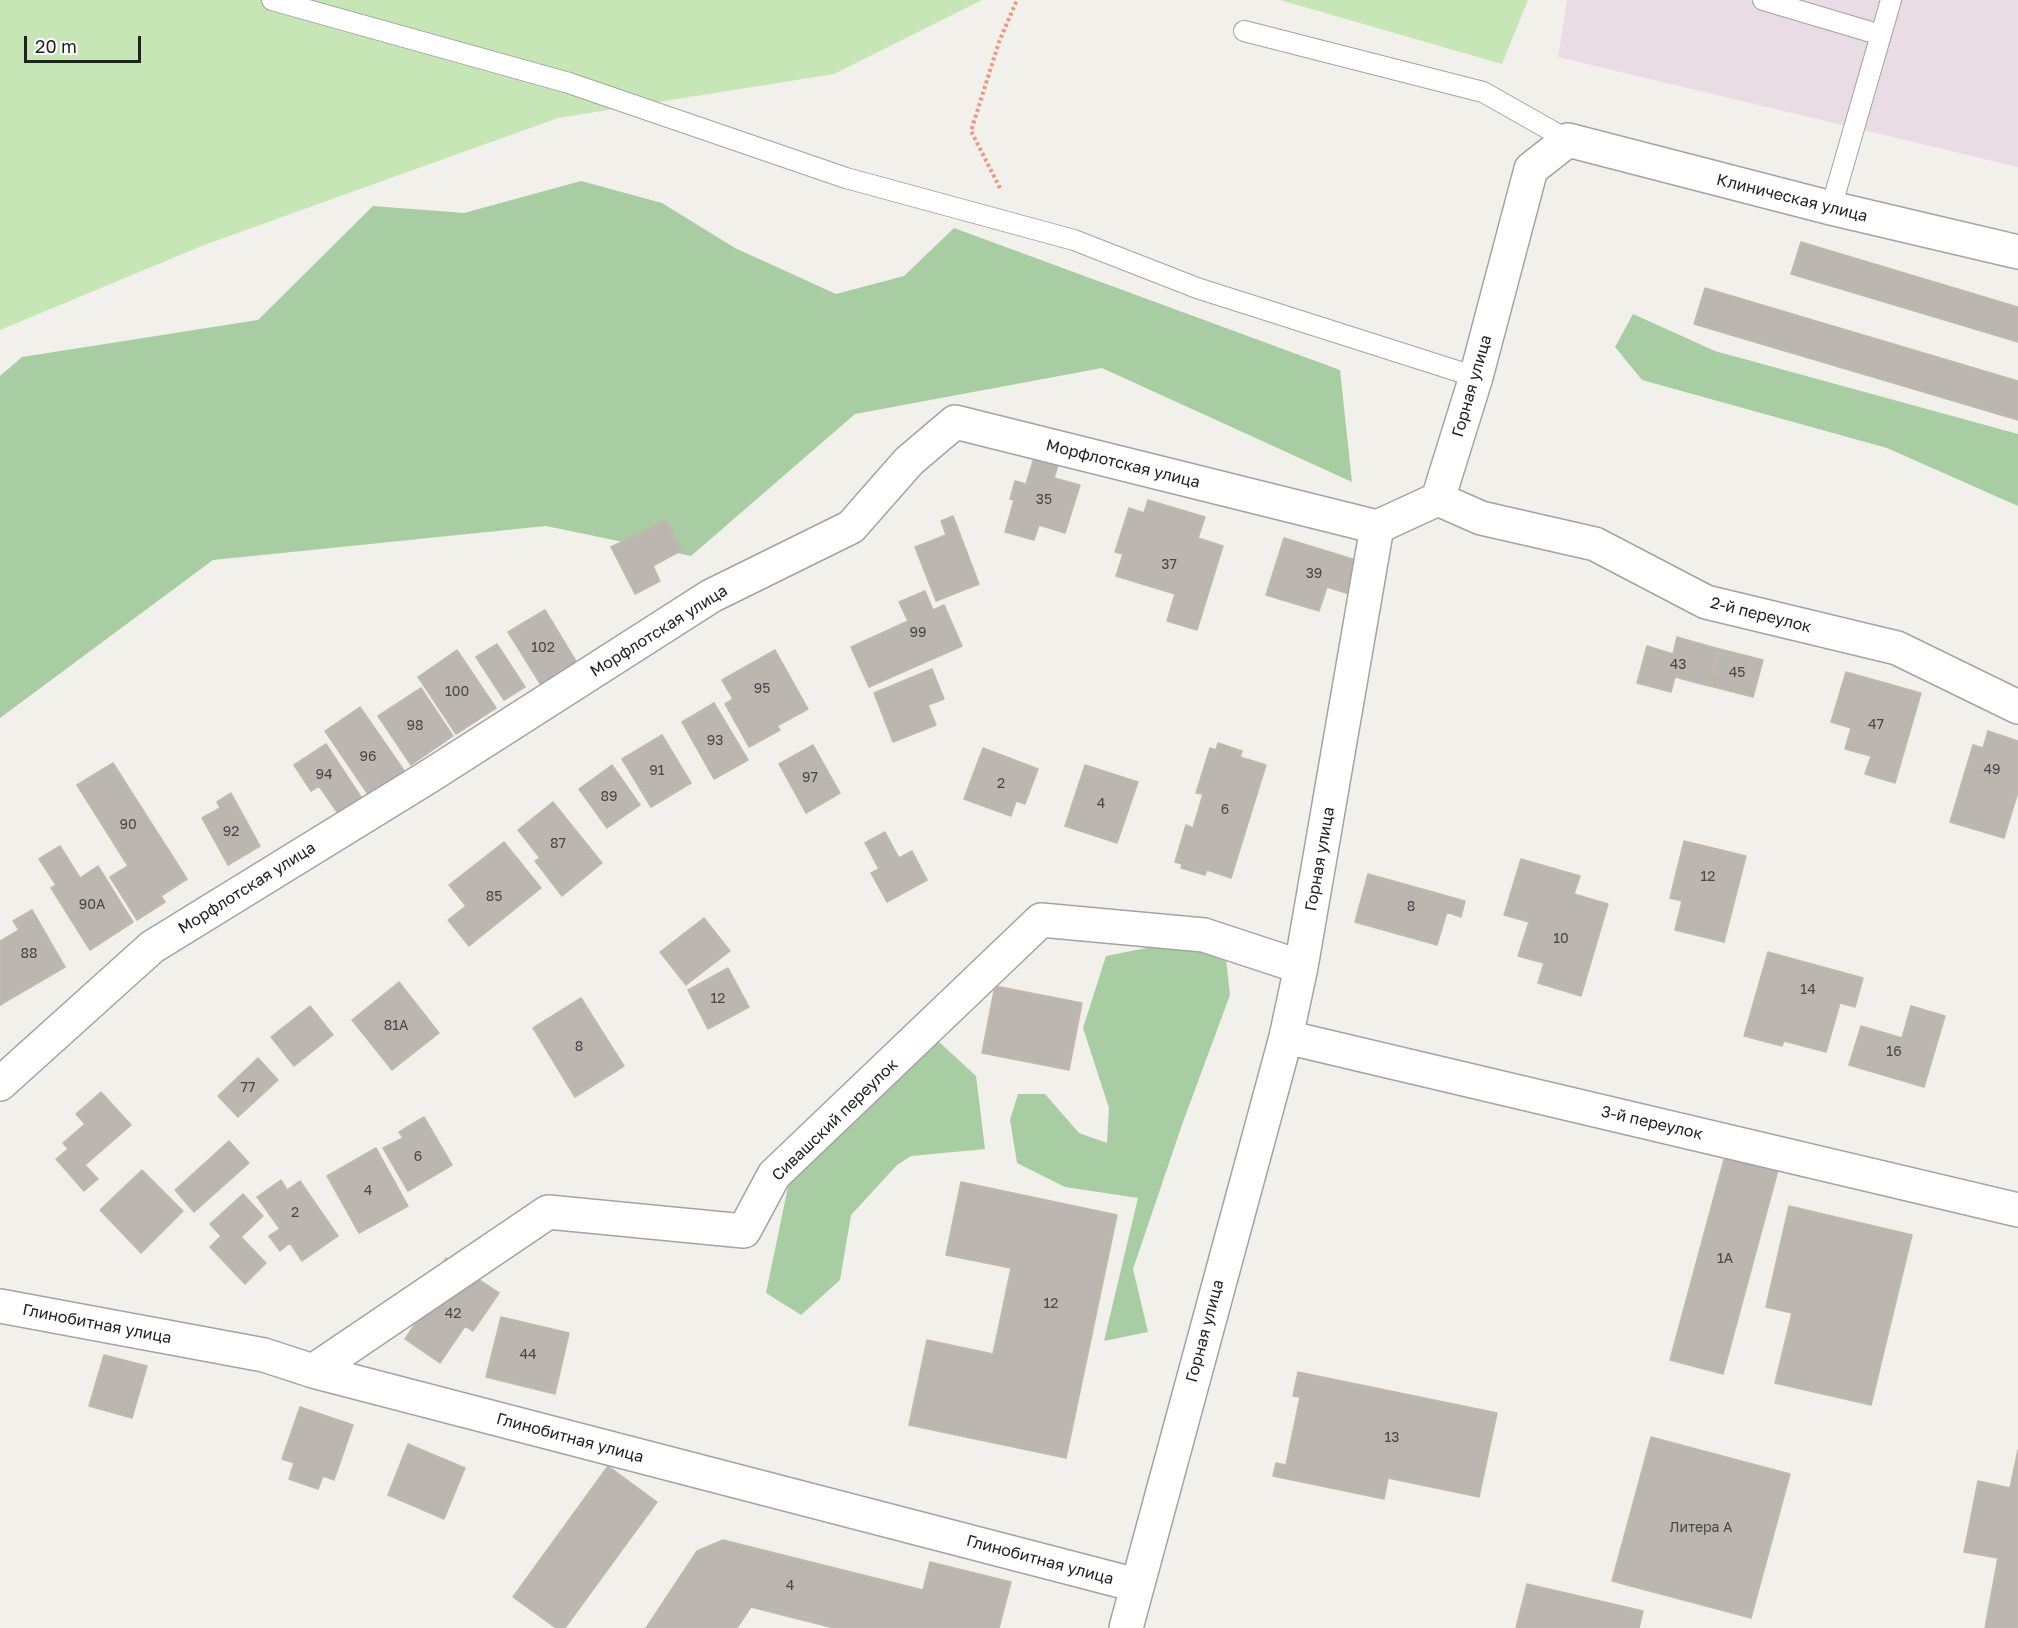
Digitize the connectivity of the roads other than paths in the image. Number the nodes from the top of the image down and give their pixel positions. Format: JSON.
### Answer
{"nodes":[{"id":1,"x":272,"y":0,"type":"edge"},
{"id":2,"x":1763,"y":0,"type":"edge"},
{"id":3,"x":1892,"y":0,"type":"edge"},
{"id":4,"x":1244,"y":30,"type":"dead end"},
{"id":5,"x":1881,"y":35,"type":"junction"},
{"id":6,"x":1568,"y":140,"type":"junction"},
{"id":7,"x":1831,"y":208,"type":"junction"},
{"id":8,"x":2018,"y":252,"type":"edge"},
{"id":9,"x":1476,"y":377,"type":"junction"},
{"id":10,"x":1438,"y":499,"type":"junction"},
{"id":11,"x":1377,"y":527,"type":"junction"},
{"id":12,"x":2018,"y":707,"type":"edge"},
{"id":13,"x":1301,"y":968,"type":"junction"},
{"id":14,"x":1286,"y":1037,"type":"junction"},
{"id":15,"x":0,"y":1084,"type":"edge"},
{"id":16,"x":2018,"y":1210,"type":"edge"},
{"id":17,"x":6,"y":1307,"type":"edge"},
{"id":18,"x":313,"y":1371,"type":"junction"},
{"id":19,"x":1136,"y":1585,"type":"junction"},
{"id":20,"x":1126,"y":1628,"type":"edge"}],
"edges":[{"from":1,"to":9,"type":"lane"},
{"from":2,"to":5,"type":"lane"},
{"from":3,"to":5,"type":"lane"},
{"from":4,"to":6,"type":"lane"},
{"from":5,"to":7,"type":"lane"},
{"from":6,"to":7,"type":"street","name":"Клиническая улица"},
{"from":6,"to":9,"type":"street","name":"Горная улица"},
{"from":7,"to":8,"type":"street","name":"Клиническая улица"},
{"from":9,"to":10,"type":"street","name":"Горная улица"},
{"from":10,"to":11,"type":"street"},
{"from":10,"to":12,"type":"street","name":"2-й переулок"},
{"from":11,"to":13,"type":"street","name":"Горная улица"},
{"from":11,"to":15,"type":"street","name":"Морфлотская улица"},
{"from":13,"to":14,"type":"street","name":"Горная улица"},
{"from":13,"to":18,"type":"street","name":"Сивашский переулок"},
{"from":14,"to":16,"type":"street","name":"3-й переулок"},
{"from":14,"to":19,"type":"street","name":"Горная улица"},
{"from":17,"to":18,"type":"street","name":"Глинобитная улица"},
{"from":18,"to":19,"type":"street","name":"Глинобитная улица"},
{"from":19,"to":20,"type":"street","name":"Горная улица"}]}
